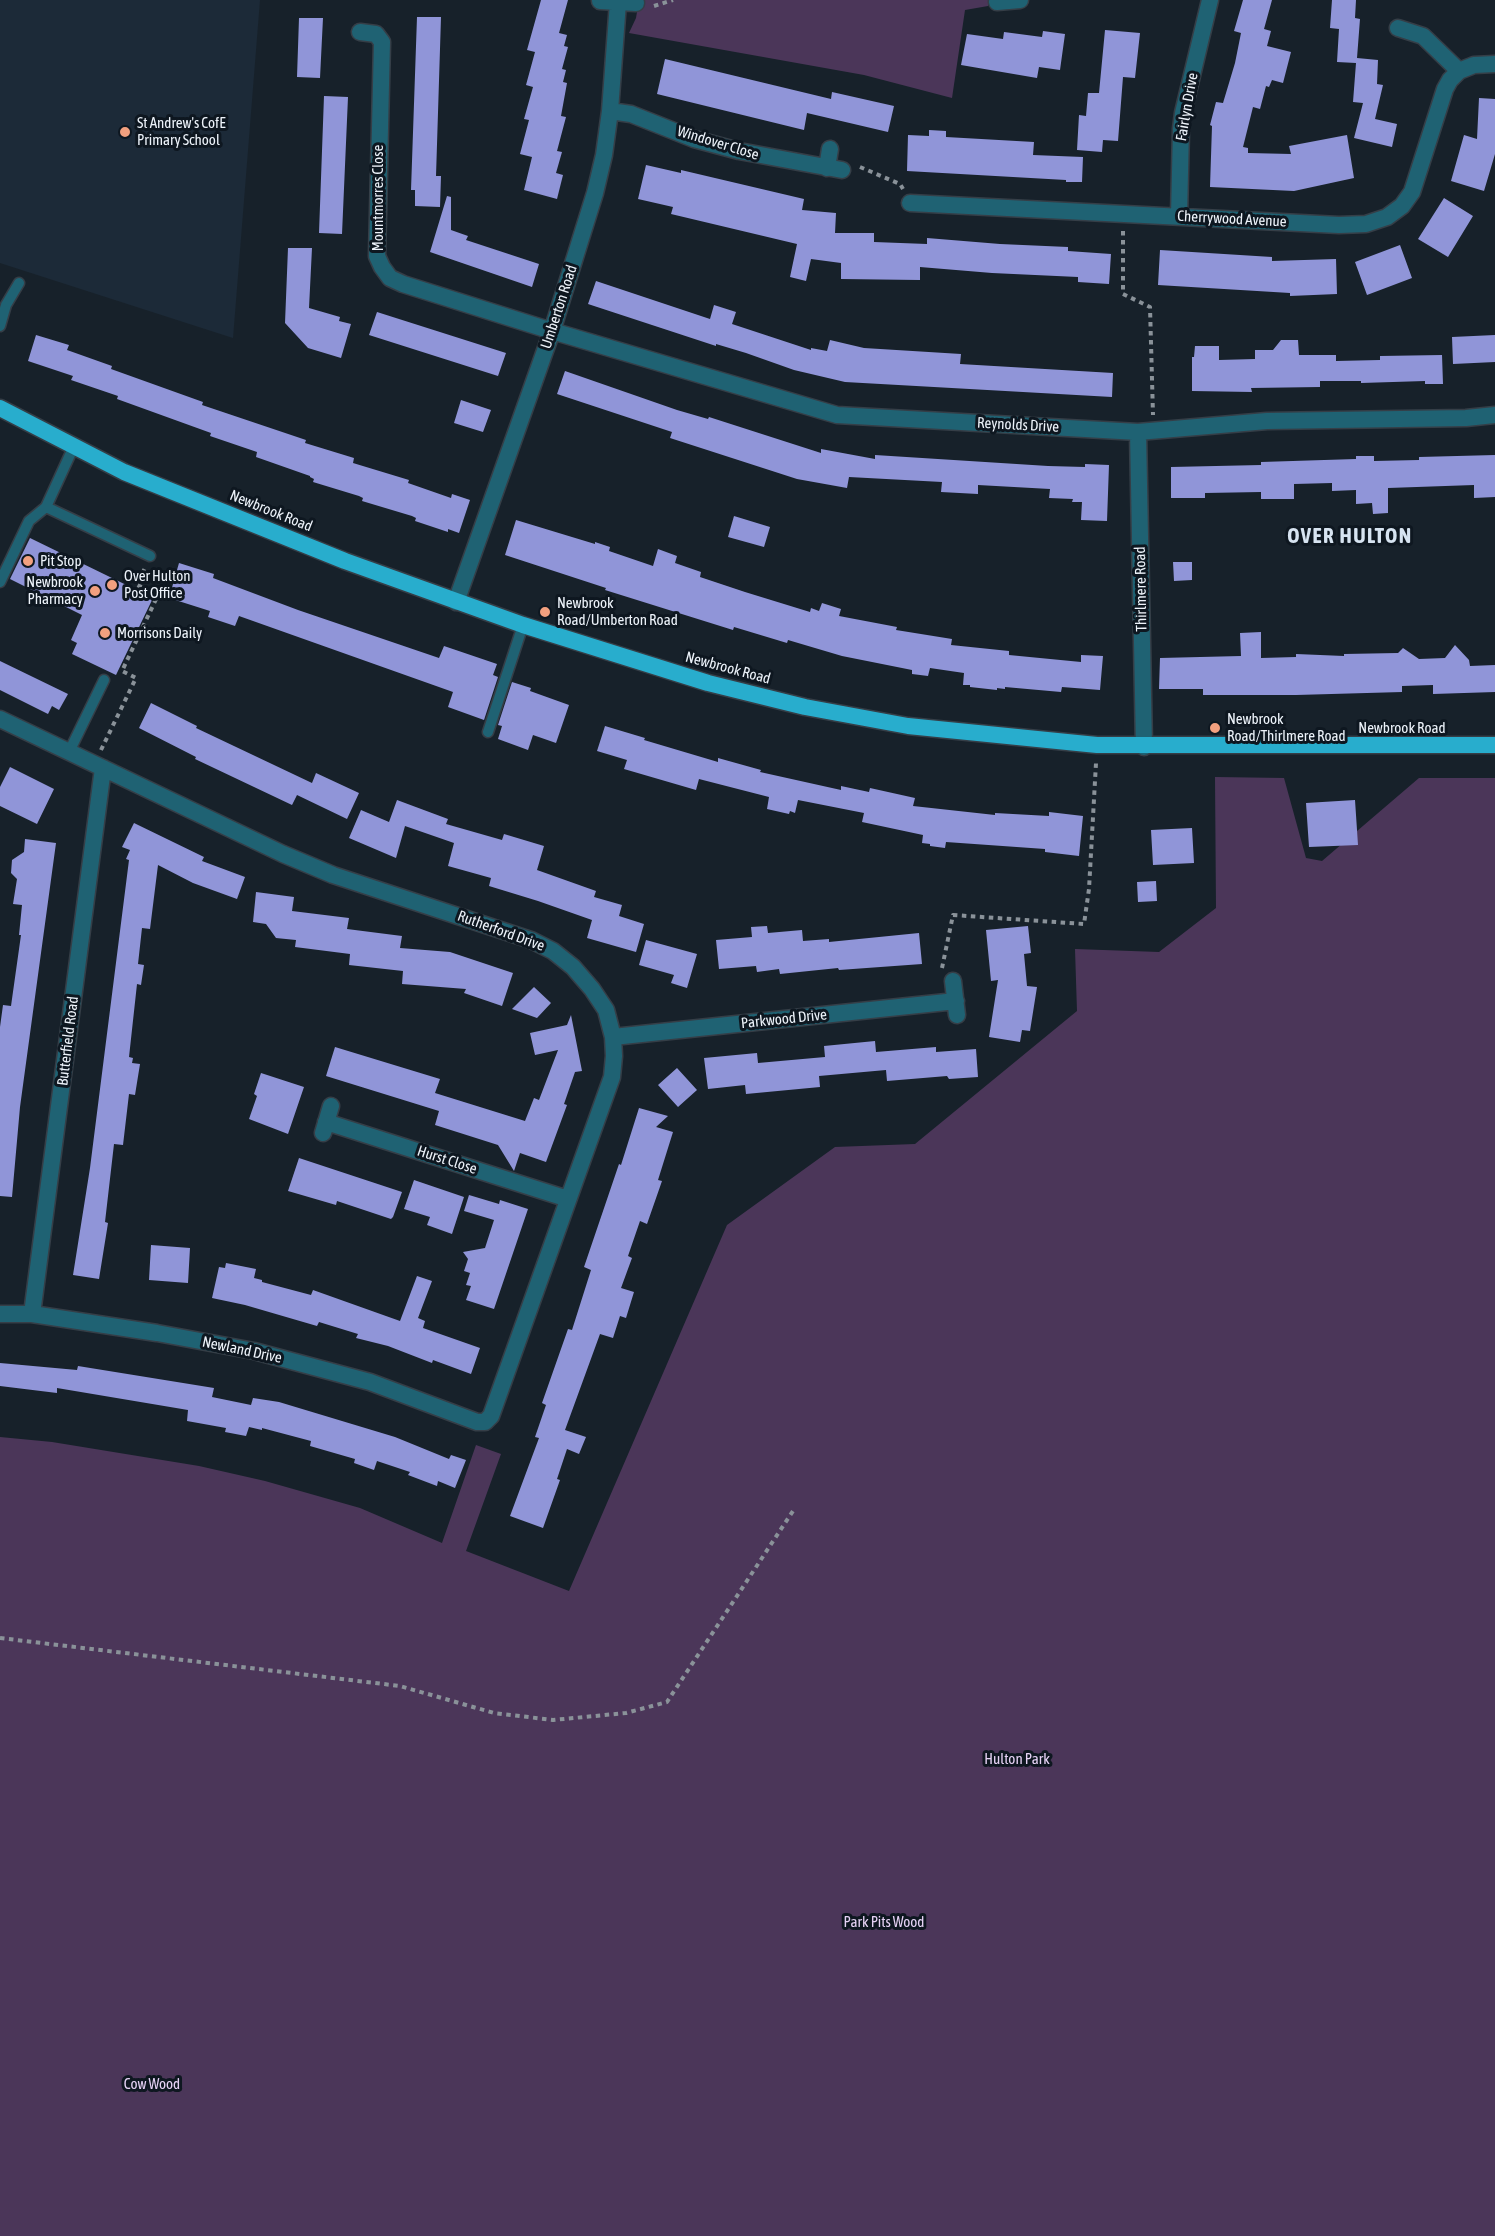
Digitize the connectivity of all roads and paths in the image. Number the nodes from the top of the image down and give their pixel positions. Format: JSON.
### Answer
{"nodes":[{"id":1,"x":1020,"y":0,"type":"edge"},
{"id":2,"x":1210,"y":0,"type":"edge"},
{"id":3,"x":600,"y":1,"type":"edge"},
{"id":4,"x":618,"y":2,"type":"junction"},
{"id":5,"x":997,"y":2,"type":"dead end"},
{"id":6,"x":636,"y":3,"type":"dead end"},
{"id":7,"x":1398,"y":28,"type":"dead end"},
{"id":8,"x":360,"y":32,"type":"dead end"},
{"id":9,"x":1495,"y":64,"type":"edge"},
{"id":10,"x":1459,"y":71,"type":"junction"},
{"id":11,"x":610,"y":111,"type":"junction"},
{"id":12,"x":830,"y":149,"type":"dead end"},
{"id":13,"x":835,"y":169,"type":"junction"},
{"id":14,"x":910,"y":203,"type":"joint"},
{"id":15,"x":1122,"y":214,"type":"junction"},
{"id":16,"x":1179,"y":216,"type":"junction"},
{"id":17,"x":19,"y":283,"type":"dead end"},
{"id":18,"x":0,"y":326,"type":"edge"},
{"id":19,"x":552,"y":331,"type":"junction"},
{"id":20,"x":0,"y":408,"type":"edge"},
{"id":21,"x":1495,"y":415,"type":"edge"},
{"id":22,"x":1145,"y":431,"type":"junction"},
{"id":23,"x":74,"y":446,"type":"junction"},
{"id":24,"x":46,"y":507,"type":"junction"},
{"id":25,"x":150,"y":556,"type":"joint"},
{"id":26,"x":0,"y":582,"type":"edge"},
{"id":27,"x":456,"y":602,"type":"junction"},
{"id":28,"x":523,"y":625,"type":"junction"},
{"id":29,"x":104,"y":680,"type":"dead end"},
{"id":30,"x":0,"y":719,"type":"edge"},
{"id":31,"x":488,"y":732,"type":"dead end"},
{"id":32,"x":1495,"y":745,"type":"edge"},
{"id":33,"x":1097,"y":746,"type":"junction"},
{"id":34,"x":1144,"y":747,"type":"junction"},
{"id":35,"x":69,"y":752,"type":"junction"},
{"id":36,"x":99,"y":766,"type":"junction"},
{"id":37,"x":947,"y":976,"type":"joint"},
{"id":38,"x":613,"y":1037,"type":"junction"},
{"id":39,"x":326,"y":1120,"type":"dead end"},
{"id":40,"x":568,"y":1199,"type":"junction"},
{"id":41,"x":0,"y":1314,"type":"edge"},
{"id":42,"x":32,"y":1314,"type":"junction"},
{"id":43,"x":477,"y":1422,"type":"joint"},
{"id":44,"x":793,"y":1511,"type":"dead end"},
{"id":45,"x":0,"y":1638,"type":"edge"}],
"edges":[{"from":1,"to":5,"type":"street"},
{"from":2,"to":16,"type":"street","name":"Fairlyn Drive"},
{"from":3,"to":4,"type":"street"},
{"from":4,"to":6,"type":"street"},
{"from":4,"to":11,"type":"street","name":"Umberton Road"},
{"from":7,"to":10,"type":"street"},
{"from":8,"to":19,"type":"street","name":"Mountmorres Close"},
{"from":9,"to":10,"type":"street"},
{"from":10,"to":16,"type":"street","name":"Cherrywood Avenue"},
{"from":11,"to":13,"type":"street","name":"Windover Close"},
{"from":11,"to":19,"type":"street","name":"Umberton Road"},
{"from":12,"to":13,"type":"street"},
{"from":13,"to":14,"type":"path"},
{"from":14,"to":15,"type":"street","name":"Cherrywood Avenue"},
{"from":15,"to":16,"type":"street","name":"Cherrywood Avenue"},
{"from":15,"to":22,"type":"path"},
{"from":17,"to":18,"type":"lane"},
{"from":19,"to":22,"type":"street","name":"Reynolds Drive"},
{"from":19,"to":27,"type":"street","name":"Umberton Road"},
{"from":20,"to":23,"type":"highway","name":"Newbrook Road"},
{"from":21,"to":22,"type":"street","name":"Reynolds Drive"},
{"from":22,"to":34,"type":"street","name":"Thirlmere Road"},
{"from":23,"to":24,"type":"lane"},
{"from":23,"to":27,"type":"highway","name":"Newbrook Road"},
{"from":24,"to":25,"type":"lane"},
{"from":24,"to":26,"type":"lane"},
{"from":25,"to":36,"type":"path"},
{"from":27,"to":28,"type":"highway","name":"Newbrook Road"},
{"from":28,"to":31,"type":"lane"},
{"from":28,"to":33,"type":"highway","name":"Newbrook Road"},
{"from":29,"to":35,"type":"lane"},
{"from":30,"to":35,"type":"street","name":"Rutherford Drive"},
{"from":32,"to":34,"type":"highway","name":"Newbrook Road"},
{"from":33,"to":34,"type":"highway","name":"Newbrook Road"},
{"from":33,"to":37,"type":"path"},
{"from":35,"to":36,"type":"street","name":"Rutherford Drive"},
{"from":36,"to":38,"type":"street","name":"Rutherford Drive"},
{"from":36,"to":42,"type":"street","name":"Butterfield Road"},
{"from":37,"to":38,"type":"street","name":"Parkwood Drive"},
{"from":38,"to":40,"type":"street","name":"Rutherford Drive"},
{"from":39,"to":40,"type":"street","name":"Hurst Close"},
{"from":40,"to":43,"type":"street","name":"Rutherford Drive"},
{"from":41,"to":42,"type":"street","name":"Newland Drive"},
{"from":42,"to":43,"type":"street","name":"Newland Drive"},
{"from":44,"to":45,"type":"path"}]}
